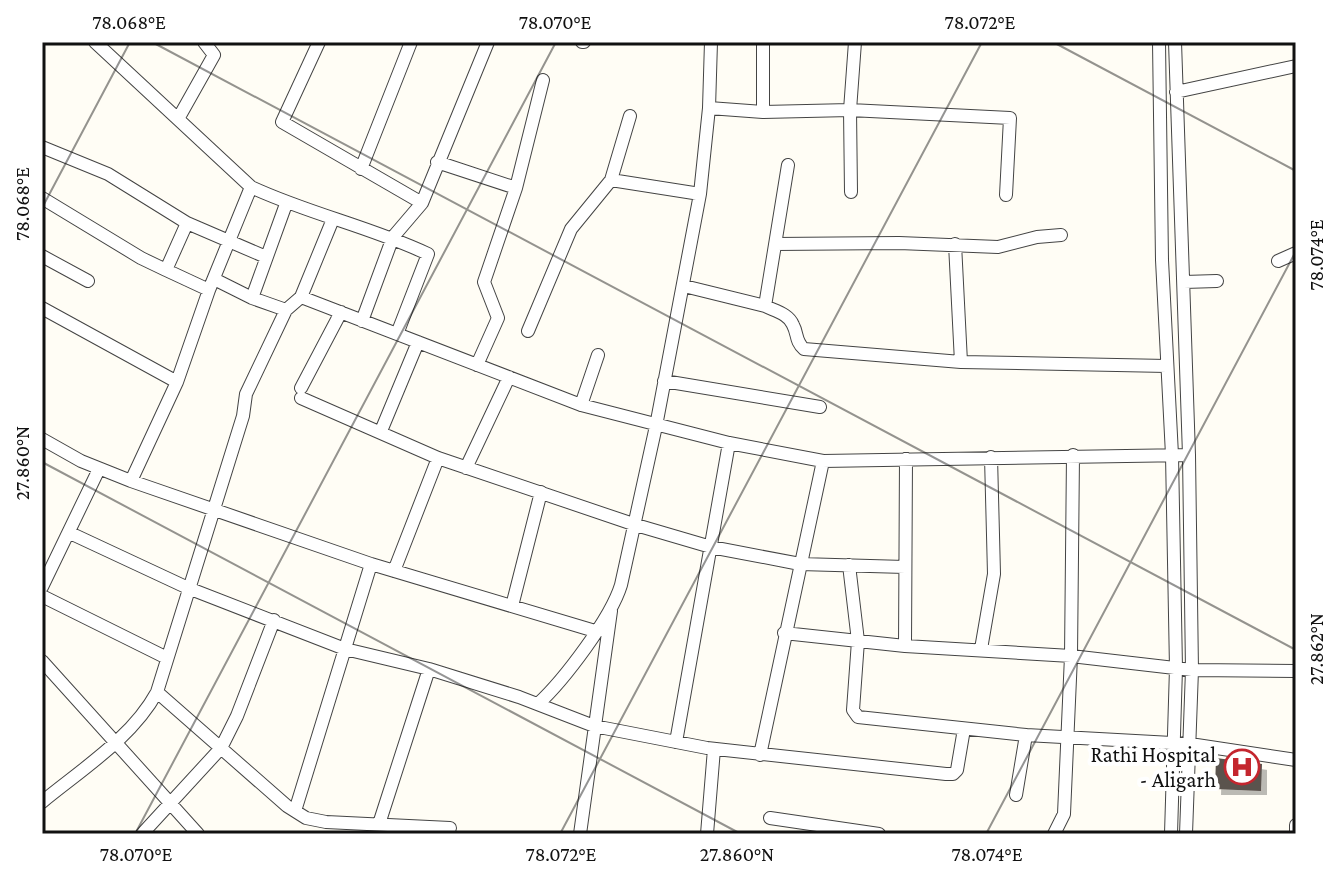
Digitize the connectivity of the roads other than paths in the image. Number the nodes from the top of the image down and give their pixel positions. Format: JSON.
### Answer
{"nodes":[{"id":1,"x":95,"y":42,"type":"edge"},
{"id":2,"x":204,"y":42,"type":"edge"},
{"id":3,"x":319,"y":42,"type":"edge"},
{"id":4,"x":411,"y":42,"type":"edge"},
{"id":5,"x":488,"y":42,"type":"edge"},
{"id":6,"x":711,"y":42,"type":"edge"},
{"id":7,"x":763,"y":42,"type":"edge"},
{"id":8,"x":855,"y":42,"type":"edge"},
{"id":9,"x":1159,"y":42,"type":"edge"},
{"id":10,"x":1175,"y":42,"type":"edge"},
{"id":11,"x":1296,"y":66,"type":"edge"},
{"id":12,"x":543,"y":80,"type":"dead end"},
{"id":13,"x":1176,"y":92,"type":"junction"},
{"id":14,"x":709,"y":108,"type":"junction"},
{"id":15,"x":850,"y":110,"type":"junction"},
{"id":16,"x":763,"y":112,"type":"junction"},
{"id":17,"x":630,"y":116,"type":"dead end"},
{"id":18,"x":178,"y":119,"type":"junction"},
{"id":19,"x":42,"y":147,"type":"edge"},
{"id":20,"x":437,"y":162,"type":"junction"},
{"id":21,"x":788,"y":165,"type":"dead end"},
{"id":22,"x":361,"y":169,"type":"junction"},
{"id":23,"x":611,"y":180,"type":"junction"},
{"id":24,"x":251,"y":187,"type":"junction"},
{"id":25,"x":516,"y":188,"type":"junction"},
{"id":26,"x":851,"y":192,"type":"dead end"},
{"id":27,"x":700,"y":194,"type":"junction"},
{"id":28,"x":1006,"y":195,"type":"dead end"},
{"id":29,"x":42,"y":198,"type":"edge"},
{"id":30,"x":422,"y":203,"type":"junction"},
{"id":31,"x":286,"y":204,"type":"junction"},
{"id":32,"x":333,"y":219,"type":"junction"},
{"id":33,"x":187,"y":223,"type":"junction"},
{"id":34,"x":1061,"y":235,"type":"dead end"},
{"id":35,"x":393,"y":237,"type":"junction"},
{"id":36,"x":229,"y":242,"type":"junction"},
{"id":37,"x":775,"y":244,"type":"junction"},
{"id":38,"x":955,"y":244,"type":"junction"},
{"id":39,"x":1296,"y":253,"type":"edge"},
{"id":40,"x":42,"y":256,"type":"edge"},
{"id":41,"x":266,"y":257,"type":"junction"},
{"id":42,"x":1278,"y":261,"type":"dead end"},
{"id":43,"x":166,"y":270,"type":"junction"},
{"id":44,"x":88,"y":281,"type":"dead end"},
{"id":45,"x":1217,"y":281,"type":"dead end"},
{"id":46,"x":1184,"y":282,"type":"junction"},
{"id":47,"x":211,"y":285,"type":"junction"},
{"id":48,"x":684,"y":286,"type":"junction"},
{"id":49,"x":301,"y":297,"type":"junction"},
{"id":50,"x":252,"y":298,"type":"junction"},
{"id":51,"x":765,"y":306,"type":"junction"},
{"id":52,"x":42,"y":308,"type":"edge"},
{"id":53,"x":286,"y":310,"type":"junction"},
{"id":54,"x":341,"y":312,"type":"junction"},
{"id":55,"x":362,"y":321,"type":"junction"},
{"id":56,"x":528,"y":331,"type":"dead end"},
{"id":57,"x":397,"y":334,"type":"junction"},
{"id":58,"x":418,"y":342,"type":"junction"},
{"id":59,"x":598,"y":355,"type":"dead end"},
{"id":60,"x":961,"y":362,"type":"junction"},
{"id":61,"x":477,"y":365,"type":"junction"},
{"id":62,"x":1167,"y":366,"type":"junction"},
{"id":63,"x":509,"y":377,"type":"junction"},
{"id":64,"x":664,"y":381,"type":"junction"},
{"id":65,"x":177,"y":382,"type":"junction"},
{"id":66,"x":581,"y":405,"type":"junction"},
{"id":67,"x":820,"y":407,"type":"dead end"},
{"id":68,"x":656,"y":426,"type":"junction"},
{"id":69,"x":381,"y":431,"type":"junction"},
{"id":70,"x":42,"y":439,"type":"edge"},
{"id":71,"x":729,"y":443,"type":"junction"},
{"id":72,"x":1073,"y":455,"type":"junction"},
{"id":73,"x":1172,"y":455,"type":"junction"},
{"id":74,"x":1189,"y":455,"type":"junction"},
{"id":75,"x":991,"y":457,"type":"junction"},
{"id":76,"x":438,"y":458,"type":"junction"},
{"id":77,"x":906,"y":459,"type":"junction"},
{"id":78,"x":823,"y":461,"type":"junction"},
{"id":79,"x":466,"y":468,"type":"junction"},
{"id":80,"x":99,"y":469,"type":"junction"},
{"id":81,"x":131,"y":481,"type":"junction"},
{"id":82,"x":541,"y":492,"type":"junction"},
{"id":83,"x":215,"y":509,"type":"junction"},
{"id":84,"x":636,"y":525,"type":"junction"},
{"id":85,"x":70,"y":533,"type":"junction"},
{"id":86,"x":711,"y":547,"type":"junction"},
{"id":87,"x":371,"y":564,"type":"junction"},
{"id":88,"x":800,"y":564,"type":"junction"},
{"id":89,"x":849,"y":565,"type":"junction"},
{"id":90,"x":905,"y":567,"type":"junction"},
{"id":91,"x":394,"y":571,"type":"junction"},
{"id":92,"x":42,"y":587,"type":"edge"},
{"id":93,"x":188,"y":588,"type":"junction"},
{"id":94,"x":42,"y":596,"type":"edge"},
{"id":95,"x":512,"y":606,"type":"junction"},
{"id":96,"x":611,"y":607,"type":"junction"},
{"id":97,"x":274,"y":620,"type":"junction"},
{"id":98,"x":595,"y":631,"type":"junction"},
{"id":99,"x":784,"y":633,"type":"junction"},
{"id":100,"x":858,"y":641,"type":"junction"},
{"id":101,"x":905,"y":646,"type":"junction"},
{"id":102,"x":345,"y":649,"type":"junction"},
{"id":103,"x":981,"y":649,"type":"junction"},
{"id":104,"x":1071,"y":656,"type":"junction"},
{"id":105,"x":167,"y":658,"type":"junction"},
{"id":106,"x":42,"y":661,"type":"edge"},
{"id":107,"x":1176,"y":668,"type":"junction"},
{"id":108,"x":429,"y":669,"type":"junction"},
{"id":109,"x":1192,"y":670,"type":"junction"},
{"id":110,"x":1296,"y":671,"type":"edge"},
{"id":111,"x":157,"y":692,"type":"junction"},
{"id":112,"x":538,"y":704,"type":"junction"},
{"id":113,"x":594,"y":726,"type":"junction"},
{"id":114,"x":964,"y":729,"type":"junction"},
{"id":115,"x":1026,"y":735,"type":"junction"},
{"id":116,"x":1069,"y":737,"type":"junction"},
{"id":117,"x":676,"y":742,"type":"junction"},
{"id":118,"x":1174,"y":742,"type":"junction"},
{"id":119,"x":114,"y":743,"type":"junction"},
{"id":120,"x":1190,"y":744,"type":"junction"},
{"id":121,"x":221,"y":748,"type":"junction"},
{"id":122,"x":714,"y":749,"type":"junction"},
{"id":123,"x":760,"y":755,"type":"junction"},
{"id":124,"x":1296,"y":760,"type":"edge"},
{"id":125,"x":1016,"y":795,"type":"dead end"},
{"id":126,"x":42,"y":802,"type":"edge"},
{"id":127,"x":170,"y":802,"type":"junction"},
{"id":128,"x":295,"y":811,"type":"junction"},
{"id":129,"x":770,"y":818,"type":"dead end"},
{"id":130,"x":379,"y":824,"type":"junction"},
{"id":131,"x":1296,"y":825,"type":"edge"},
{"id":132,"x":450,"y":828,"type":"dead end"},
{"id":133,"x":1296,"y":832,"type":"edge"},
{"id":134,"x":853,"y":833,"type":"edge"},
{"id":135,"x":142,"y":834,"type":"edge"},
{"id":136,"x":198,"y":834,"type":"edge"},
{"id":137,"x":580,"y":834,"type":"edge"},
{"id":138,"x":707,"y":834,"type":"edge"},
{"id":139,"x":879,"y":834,"type":"edge"},
{"id":140,"x":1054,"y":834,"type":"edge"},
{"id":141,"x":1171,"y":834,"type":"edge"},
{"id":142,"x":1186,"y":834,"type":"edge"}],
"edges":[{"from":1,"to":18,"type":"street"},
{"from":2,"to":18,"type":"street"},
{"from":3,"to":22,"type":"street"},
{"from":4,"to":22,"type":"street"},
{"from":5,"to":20,"type":"street"},
{"from":6,"to":14,"type":"street"},
{"from":7,"to":16,"type":"street"},
{"from":8,"to":15,"type":"street"},
{"from":9,"to":62,"type":"street"},
{"from":10,"to":13,"type":"street"},
{"from":11,"to":13,"type":"street"},
{"from":12,"to":25,"type":"street"},
{"from":13,"to":46,"type":"street"},
{"from":14,"to":16,"type":"street"},
{"from":14,"to":27,"type":"street"},
{"from":15,"to":16,"type":"street"},
{"from":15,"to":26,"type":"street"},
{"from":15,"to":28,"type":"street"},
{"from":17,"to":23,"type":"street"},
{"from":18,"to":24,"type":"street"},
{"from":19,"to":33,"type":"street"},
{"from":20,"to":25,"type":"street"},
{"from":20,"to":30,"type":"street"},
{"from":21,"to":37,"type":"street"},
{"from":22,"to":30,"type":"street"},
{"from":23,"to":27,"type":"street"},
{"from":23,"to":56,"type":"street"},
{"from":24,"to":31,"type":"street"},
{"from":24,"to":36,"type":"street"},
{"from":25,"to":61,"type":"street"},
{"from":27,"to":48,"type":"street"},
{"from":29,"to":43,"type":"street"},
{"from":30,"to":35,"type":"street"},
{"from":31,"to":32,"type":"street"},
{"from":31,"to":41,"type":"street"},
{"from":32,"to":35,"type":"street"},
{"from":32,"to":49,"type":"street"},
{"from":33,"to":36,"type":"street"},
{"from":33,"to":43,"type":"street"},
{"from":34,"to":38,"type":"street"},
{"from":35,"to":55,"type":"street"},
{"from":35,"to":57,"type":"street"},
{"from":36,"to":41,"type":"street"},
{"from":36,"to":47,"type":"street"},
{"from":37,"to":38,"type":"street"},
{"from":37,"to":51,"type":"street"},
{"from":38,"to":60,"type":"street"},
{"from":39,"to":42,"type":"street"},
{"from":40,"to":44,"type":"street"},
{"from":41,"to":50,"type":"street"},
{"from":43,"to":47,"type":"street"},
{"from":45,"to":46,"type":"street"},
{"from":46,"to":74,"type":"street"},
{"from":47,"to":50,"type":"street"},
{"from":47,"to":65,"type":"street"},
{"from":48,"to":51,"type":"street"},
{"from":48,"to":64,"type":"street"},
{"from":49,"to":53,"type":"street"},
{"from":49,"to":54,"type":"street"},
{"from":50,"to":53,"type":"street"},
{"from":51,"to":60,"type":"street"},
{"from":52,"to":65,"type":"street"},
{"from":53,"to":83,"type":"street"},
{"from":54,"to":55,"type":"street"},
{"from":54,"to":69,"type":"street"},
{"from":55,"to":57,"type":"street"},
{"from":57,"to":58,"type":"street"},
{"from":58,"to":61,"type":"street"},
{"from":58,"to":69,"type":"street"},
{"from":59,"to":66,"type":"street"},
{"from":60,"to":62,"type":"street"},
{"from":61,"to":63,"type":"street"},
{"from":62,"to":73,"type":"street"},
{"from":63,"to":66,"type":"street"},
{"from":63,"to":79,"type":"street"},
{"from":64,"to":67,"type":"street"},
{"from":64,"to":68,"type":"street"},
{"from":65,"to":81,"type":"street"},
{"from":66,"to":68,"type":"street"},
{"from":68,"to":71,"type":"street"},
{"from":68,"to":84,"type":"street"},
{"from":69,"to":76,"type":"street"},
{"from":70,"to":80,"type":"street"},
{"from":71,"to":78,"type":"street"},
{"from":71,"to":86,"type":"street"},
{"from":72,"to":73,"type":"street"},
{"from":72,"to":75,"type":"street"},
{"from":72,"to":104,"type":"street"},
{"from":73,"to":74,"type":"street"},
{"from":73,"to":107,"type":"street"},
{"from":74,"to":109,"type":"street"},
{"from":75,"to":77,"type":"street"},
{"from":75,"to":103,"type":"street"},
{"from":76,"to":79,"type":"street"},
{"from":76,"to":91,"type":"street"},
{"from":77,"to":78,"type":"street"},
{"from":77,"to":90,"type":"street"},
{"from":78,"to":88,"type":"street"},
{"from":79,"to":82,"type":"street"},
{"from":80,"to":81,"type":"street"},
{"from":80,"to":85,"type":"street"},
{"from":81,"to":83,"type":"street"},
{"from":82,"to":84,"type":"street"},
{"from":82,"to":95,"type":"street"},
{"from":83,"to":87,"type":"street"},
{"from":83,"to":93,"type":"street"},
{"from":84,"to":86,"type":"street"},
{"from":84,"to":96,"type":"street"},
{"from":85,"to":92,"type":"street"},
{"from":85,"to":93,"type":"street"},
{"from":86,"to":88,"type":"street"},
{"from":86,"to":117,"type":"street"},
{"from":87,"to":91,"type":"street"},
{"from":87,"to":102,"type":"street"},
{"from":88,"to":89,"type":"street"},
{"from":88,"to":99,"type":"street"},
{"from":89,"to":90,"type":"street"},
{"from":89,"to":100,"type":"street"},
{"from":90,"to":101,"type":"street"},
{"from":91,"to":95,"type":"street"},
{"from":93,"to":97,"type":"street"},
{"from":93,"to":105,"type":"street"},
{"from":94,"to":105,"type":"street"},
{"from":95,"to":98,"type":"street"},
{"from":96,"to":98,"type":"street"},
{"from":96,"to":113,"type":"street"},
{"from":97,"to":102,"type":"street"},
{"from":97,"to":121,"type":"street"},
{"from":98,"to":112,"type":"street"},
{"from":99,"to":100,"type":"street"},
{"from":99,"to":123,"type":"street"},
{"from":100,"to":101,"type":"street"},
{"from":100,"to":114,"type":"street"},
{"from":101,"to":103,"type":"street"},
{"from":102,"to":108,"type":"street"},
{"from":102,"to":128,"type":"street"},
{"from":103,"to":104,"type":"street"},
{"from":104,"to":107,"type":"street"},
{"from":104,"to":116,"type":"street"},
{"from":105,"to":111,"type":"street"},
{"from":106,"to":119,"type":"street"},
{"from":107,"to":109,"type":"street"},
{"from":107,"to":118,"type":"street"},
{"from":108,"to":112,"type":"street"},
{"from":108,"to":130,"type":"street"},
{"from":109,"to":110,"type":"street"},
{"from":109,"to":120,"type":"street"},
{"from":111,"to":119,"type":"street"},
{"from":111,"to":121,"type":"street"},
{"from":112,"to":113,"type":"street"},
{"from":113,"to":117,"type":"street"},
{"from":113,"to":137,"type":"street"},
{"from":114,"to":115,"type":"street"},
{"from":114,"to":123,"type":"street"},
{"from":115,"to":116,"type":"street"},
{"from":115,"to":125,"type":"street"},
{"from":116,"to":118,"type":"street"},
{"from":116,"to":140,"type":"street"},
{"from":117,"to":122,"type":"street"},
{"from":118,"to":120,"type":"street"},
{"from":118,"to":141,"type":"street"},
{"from":119,"to":126,"type":"street"},
{"from":119,"to":127,"type":"street"},
{"from":120,"to":124,"type":"street"},
{"from":120,"to":142,"type":"street"},
{"from":121,"to":127,"type":"street"},
{"from":121,"to":128,"type":"street"},
{"from":122,"to":123,"type":"street"},
{"from":122,"to":138,"type":"street"},
{"from":127,"to":135,"type":"street"},
{"from":127,"to":136,"type":"street"},
{"from":128,"to":130,"type":"street"},
{"from":129,"to":134,"type":"street"},
{"from":130,"to":132,"type":"street"},
{"from":131,"to":133,"type":"street"},
{"from":134,"to":139,"type":"street"}]}
